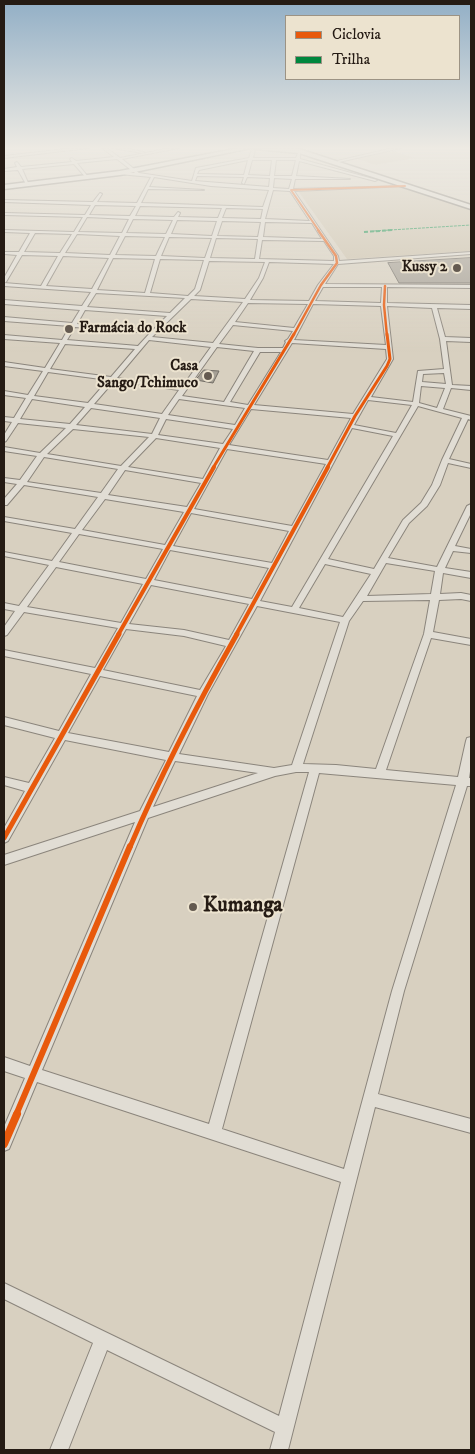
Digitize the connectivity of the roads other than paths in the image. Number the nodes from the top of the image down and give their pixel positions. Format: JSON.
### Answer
{"nodes":[{"id":1,"x":37,"y":216,"type":"edge"},
{"id":2,"x":80,"y":216,"type":"edge"},
{"id":3,"x":87,"y":216,"type":"junction"},
{"id":4,"x":221,"y":216,"type":"edge"},
{"id":5,"x":264,"y":216,"type":"edge"},
{"id":6,"x":309,"y":216,"type":"edge"},
{"id":7,"x":133,"y":218,"type":"junction"},
{"id":8,"x":176,"y":218,"type":"junction"},
{"id":9,"x":220,"y":219,"type":"junction"},
{"id":10,"x":264,"y":220,"type":"junction"},
{"id":11,"x":34,"y":221,"type":"dead end"},
{"id":12,"x":313,"y":222,"type":"junction"},
{"id":13,"x":30,"y":226,"type":"dead end"},
{"id":14,"x":4,"y":231,"type":"edge"},
{"id":15,"x":26,"y":232,"type":"junction"},
{"id":16,"x":33,"y":232,"type":"junction"},
{"id":17,"x":75,"y":234,"type":"junction"},
{"id":18,"x":123,"y":235,"type":"junction"},
{"id":19,"x":168,"y":236,"type":"junction"},
{"id":20,"x":214,"y":238,"type":"junction"},
{"id":21,"x":260,"y":239,"type":"junction"},
{"id":22,"x":326,"y":240,"type":"junction"},
{"id":23,"x":4,"y":253,"type":"edge"},
{"id":24,"x":21,"y":253,"type":"junction"},
{"id":25,"x":471,"y":253,"type":"edge"},
{"id":26,"x":62,"y":254,"type":"junction"},
{"id":27,"x":112,"y":256,"type":"junction"},
{"id":28,"x":158,"y":257,"type":"junction"},
{"id":29,"x":207,"y":258,"type":"junction"},
{"id":30,"x":257,"y":260,"type":"junction"},
{"id":31,"x":268,"y":260,"type":"junction"},
{"id":32,"x":337,"y":263,"type":"junction"},
{"id":33,"x":4,"y":283,"type":"edge"},
{"id":34,"x":321,"y":285,"type":"junction"},
{"id":35,"x":385,"y":286,"type":"junction"},
{"id":36,"x":471,"y":286,"type":"edge"},
{"id":37,"x":43,"y":287,"type":"junction"},
{"id":38,"x":94,"y":291,"type":"junction"},
{"id":39,"x":147,"y":294,"type":"junction"},
{"id":40,"x":191,"y":297,"type":"junction"},
{"id":41,"x":247,"y":300,"type":"junction"},
{"id":42,"x":4,"y":302,"type":"edge"},
{"id":43,"x":311,"y":303,"type":"junction"},
{"id":44,"x":384,"y":306,"type":"junction"},
{"id":45,"x":434,"y":306,"type":"junction"},
{"id":46,"x":471,"y":307,"type":"edge"},
{"id":47,"x":84,"y":308,"type":"junction"},
{"id":48,"x":171,"y":315,"type":"junction"},
{"id":49,"x":4,"y":319,"type":"edge"},
{"id":50,"x":231,"y":323,"type":"junction"},
{"id":51,"x":74,"y":325,"type":"junction"},
{"id":52,"x":295,"y":330,"type":"junction"},
{"id":53,"x":154,"y":332,"type":"junction"},
{"id":54,"x":4,"y":337,"type":"edge"},
{"id":55,"x":148,"y":338,"type":"junction"},
{"id":56,"x":443,"y":339,"type":"junction"},
{"id":57,"x":471,"y":340,"type":"edge"},
{"id":58,"x":288,"y":341,"type":"junction"},
{"id":59,"x":64,"y":342,"type":"junction"},
{"id":60,"x":214,"y":346,"type":"junction"},
{"id":61,"x":388,"y":347,"type":"junction"},
{"id":62,"x":139,"y":348,"type":"junction"},
{"id":63,"x":258,"y":350,"type":"junction"},
{"id":64,"x":285,"y":350,"type":"junction"},
{"id":65,"x":4,"y":364,"type":"edge"},
{"id":66,"x":48,"y":370,"type":"junction"},
{"id":67,"x":447,"y":371,"type":"junction"},
{"id":68,"x":112,"y":378,"type":"junction"},
{"id":69,"x":419,"y":384,"type":"junction"},
{"id":70,"x":449,"y":386,"type":"junction"},
{"id":71,"x":471,"y":388,"type":"edge"},
{"id":72,"x":184,"y":389,"type":"junction"},
{"id":73,"x":4,"y":393,"type":"edge"},
{"id":74,"x":32,"y":397,"type":"junction"},
{"id":75,"x":177,"y":398,"type":"junction"},
{"id":76,"x":367,"y":398,"type":"junction"},
{"id":77,"x":88,"y":404,"type":"junction"},
{"id":78,"x":226,"y":404,"type":"junction"},
{"id":79,"x":416,"y":404,"type":"junction"},
{"id":80,"x":249,"y":406,"type":"junction"},
{"id":81,"x":440,"y":409,"type":"junction"},
{"id":82,"x":164,"y":416,"type":"junction"},
{"id":83,"x":355,"y":416,"type":"junction"},
{"id":84,"x":468,"y":417,"type":"edge"},
{"id":85,"x":4,"y":419,"type":"edge"},
{"id":86,"x":16,"y":420,"type":"junction"},
{"id":87,"x":350,"y":426,"type":"junction"},
{"id":88,"x":236,"y":427,"type":"junction"},
{"id":89,"x":70,"y":428,"type":"junction"},
{"id":90,"x":397,"y":435,"type":"junction"},
{"id":91,"x":154,"y":436,"type":"junction"},
{"id":92,"x":4,"y":440,"type":"edge"},
{"id":93,"x":224,"y":448,"type":"junction"},
{"id":94,"x":4,"y":449,"type":"edge"},
{"id":95,"x":41,"y":456,"type":"junction"},
{"id":96,"x":471,"y":456,"type":"edge"},
{"id":97,"x":445,"y":460,"type":"junction"},
{"id":98,"x":330,"y":463,"type":"junction"},
{"id":99,"x":469,"y":466,"type":"edge"},
{"id":100,"x":124,"y":468,"type":"junction"},
{"id":101,"x":4,"y":480,"type":"edge"},
{"id":102,"x":205,"y":481,"type":"junction"},
{"id":103,"x":22,"y":483,"type":"junction"},
{"id":104,"x":104,"y":496,"type":"junction"},
{"id":105,"x":4,"y":503,"type":"edge"},
{"id":106,"x":471,"y":506,"type":"edge"},
{"id":107,"x":189,"y":510,"type":"junction"},
{"id":108,"x":4,"y":518,"type":"edge"},
{"id":109,"x":467,"y":526,"type":"edge"},
{"id":110,"x":294,"y":529,"type":"junction"},
{"id":111,"x":76,"y":533,"type":"junction"},
{"id":112,"x":167,"y":548,"type":"junction"},
{"id":113,"x":450,"y":548,"type":"junction"},
{"id":114,"x":471,"y":551,"type":"edge"},
{"id":115,"x":4,"y":554,"type":"edge"},
{"id":116,"x":324,"y":560,"type":"junction"},
{"id":117,"x":383,"y":560,"type":"junction"},
{"id":118,"x":54,"y":563,"type":"junction"},
{"id":119,"x":274,"y":566,"type":"junction"},
{"id":120,"x":440,"y":569,"type":"junction"},
{"id":121,"x":376,"y":572,"type":"junction"},
{"id":122,"x":471,"y":575,"type":"edge"},
{"id":123,"x":148,"y":581,"type":"junction"},
{"id":124,"x":434,"y":596,"type":"junction"},
{"id":125,"x":361,"y":598,"type":"junction"},
{"id":126,"x":471,"y":598,"type":"edge"},
{"id":127,"x":256,"y":602,"type":"junction"},
{"id":128,"x":4,"y":606,"type":"edge"},
{"id":129,"x":22,"y":609,"type":"junction"},
{"id":130,"x":294,"y":610,"type":"junction"},
{"id":131,"x":345,"y":620,"type":"junction"},
{"id":132,"x":123,"y":626,"type":"junction"},
{"id":133,"x":4,"y":633,"type":"edge"},
{"id":134,"x":428,"y":634,"type":"junction"},
{"id":135,"x":471,"y":642,"type":"edge"},
{"id":136,"x":232,"y":644,"type":"junction"},
{"id":137,"x":4,"y":653,"type":"edge"},
{"id":138,"x":97,"y":673,"type":"junction"},
{"id":139,"x":203,"y":694,"type":"junction"},
{"id":140,"x":4,"y":721,"type":"edge"},
{"id":141,"x":61,"y":736,"type":"junction"},
{"id":142,"x":471,"y":742,"type":"edge"},
{"id":143,"x":171,"y":758,"type":"junction"},
{"id":144,"x":296,"y":768,"type":"junction"},
{"id":145,"x":315,"y":768,"type":"junction"},
{"id":146,"x":274,"y":772,"type":"junction"},
{"id":147,"x":379,"y":774,"type":"junction"},
{"id":148,"x":4,"y":781,"type":"edge"},
{"id":149,"x":467,"y":781,"type":"edge"},
{"id":150,"x":32,"y":788,"type":"junction"},
{"id":151,"x":143,"y":816,"type":"junction"},
{"id":152,"x":4,"y":838,"type":"edge"},
{"id":153,"x":4,"y":860,"type":"edge"},
{"id":154,"x":4,"y":1064,"type":"edge"},
{"id":155,"x":34,"y":1073,"type":"junction"},
{"id":156,"x":370,"y":1099,"type":"junction"},
{"id":157,"x":471,"y":1126,"type":"edge"},
{"id":158,"x":214,"y":1133,"type":"junction"},
{"id":159,"x":4,"y":1144,"type":"edge"},
{"id":160,"x":350,"y":1178,"type":"junction"},
{"id":161,"x":4,"y":1291,"type":"edge"},
{"id":162,"x":103,"y":1339,"type":"junction"},
{"id":163,"x":285,"y":1428,"type":"junction"},
{"id":164,"x":59,"y":1450,"type":"edge"},
{"id":165,"x":280,"y":1450,"type":"edge"}],
"edges":[{"from":1,"to":11,"type":"street"},
{"from":2,"to":3,"type":"street"},
{"from":3,"to":7,"type":"street"},
{"from":3,"to":17,"type":"street"},
{"from":4,"to":9,"type":"street"},
{"from":5,"to":10,"type":"street"},
{"from":6,"to":12,"type":"street"},
{"from":7,"to":8,"type":"street"},
{"from":7,"to":18,"type":"street"},
{"from":8,"to":9,"type":"street"},
{"from":8,"to":19,"type":"street"},
{"from":9,"to":10,"type":"street"},
{"from":9,"to":20,"type":"street"},
{"from":10,"to":12,"type":"street"},
{"from":10,"to":21,"type":"street"},
{"from":12,"to":22,"type":"street"},
{"from":13,"to":15,"type":"street"},
{"from":14,"to":15,"type":"street"},
{"from":15,"to":16,"type":"street"},
{"from":16,"to":17,"type":"street"},
{"from":16,"to":24,"type":"street"},
{"from":17,"to":18,"type":"street"},
{"from":17,"to":26,"type":"street"},
{"from":18,"to":19,"type":"street"},
{"from":18,"to":27,"type":"street"},
{"from":19,"to":20,"type":"street"},
{"from":19,"to":28,"type":"street"},
{"from":20,"to":21,"type":"street"},
{"from":20,"to":29,"type":"street"},
{"from":21,"to":22,"type":"street"},
{"from":21,"to":30,"type":"street"},
{"from":22,"to":32,"type":"street"},
{"from":23,"to":24,"type":"street"},
{"from":24,"to":26,"type":"street"},
{"from":24,"to":33,"type":"street"},
{"from":25,"to":32,"type":"street"},
{"from":26,"to":27,"type":"street"},
{"from":26,"to":37,"type":"street"},
{"from":27,"to":28,"type":"street"},
{"from":27,"to":38,"type":"street"},
{"from":28,"to":29,"type":"street"},
{"from":28,"to":39,"type":"street"},
{"from":29,"to":30,"type":"street"},
{"from":29,"to":40,"type":"street"},
{"from":30,"to":31,"type":"street"},
{"from":31,"to":32,"type":"street"},
{"from":31,"to":41,"type":"street"},
{"from":32,"to":34,"type":"street"},
{"from":33,"to":37,"type":"street"},
{"from":34,"to":35,"type":"street"},
{"from":34,"to":43,"type":"street"},
{"from":35,"to":36,"type":"street"},
{"from":35,"to":44,"type":"street"},
{"from":37,"to":38,"type":"street"},
{"from":38,"to":39,"type":"street"},
{"from":38,"to":47,"type":"street"},
{"from":39,"to":40,"type":"street"},
{"from":40,"to":41,"type":"street"},
{"from":40,"to":48,"type":"street"},
{"from":41,"to":43,"type":"street"},
{"from":41,"to":50,"type":"street"},
{"from":42,"to":47,"type":"street"},
{"from":43,"to":44,"type":"street"},
{"from":43,"to":52,"type":"street"},
{"from":44,"to":45,"type":"street"},
{"from":44,"to":61,"type":"street"},
{"from":45,"to":46,"type":"street"},
{"from":45,"to":56,"type":"street"},
{"from":47,"to":48,"type":"street"},
{"from":47,"to":51,"type":"street"},
{"from":48,"to":53,"type":"street"},
{"from":49,"to":51,"type":"street"},
{"from":50,"to":52,"type":"street"},
{"from":50,"to":60,"type":"street"},
{"from":51,"to":53,"type":"street"},
{"from":51,"to":59,"type":"street"},
{"from":52,"to":58,"type":"street"},
{"from":53,"to":55,"type":"street"},
{"from":54,"to":59,"type":"street"},
{"from":55,"to":60,"type":"street"},
{"from":55,"to":62,"type":"street"},
{"from":56,"to":57,"type":"street"},
{"from":56,"to":67,"type":"street"},
{"from":58,"to":61,"type":"street"},
{"from":58,"to":64,"type":"street"},
{"from":59,"to":62,"type":"street"},
{"from":59,"to":66,"type":"street"},
{"from":60,"to":63,"type":"street"},
{"from":60,"to":72,"type":"street"},
{"from":61,"to":76,"type":"street"},
{"from":62,"to":68,"type":"street"},
{"from":63,"to":64,"type":"street"},
{"from":63,"to":78,"type":"street"},
{"from":64,"to":80,"type":"street"},
{"from":65,"to":66,"type":"street"},
{"from":66,"to":68,"type":"street"},
{"from":66,"to":74,"type":"street"},
{"from":67,"to":69,"type":"street"},
{"from":67,"to":70,"type":"street"},
{"from":68,"to":72,"type":"street"},
{"from":68,"to":77,"type":"street"},
{"from":69,"to":70,"type":"street"},
{"from":69,"to":79,"type":"street"},
{"from":70,"to":71,"type":"street"},
{"from":70,"to":81,"type":"street"},
{"from":72,"to":75,"type":"street"},
{"from":73,"to":74,"type":"street"},
{"from":74,"to":77,"type":"street"},
{"from":74,"to":86,"type":"street"},
{"from":75,"to":78,"type":"street"},
{"from":75,"to":82,"type":"street"},
{"from":76,"to":79,"type":"street"},
{"from":76,"to":83,"type":"street"},
{"from":77,"to":82,"type":"street"},
{"from":77,"to":89,"type":"street"},
{"from":78,"to":80,"type":"street"},
{"from":79,"to":81,"type":"street"},
{"from":79,"to":90,"type":"street"},
{"from":80,"to":83,"type":"street"},
{"from":80,"to":88,"type":"street"},
{"from":81,"to":84,"type":"street"},
{"from":82,"to":88,"type":"street"},
{"from":82,"to":91,"type":"street"},
{"from":83,"to":87,"type":"street"},
{"from":84,"to":97,"type":"street"},
{"from":85,"to":86,"type":"street"},
{"from":86,"to":89,"type":"street"},
{"from":86,"to":92,"type":"street"},
{"from":87,"to":90,"type":"street"},
{"from":87,"to":98,"type":"street"},
{"from":88,"to":93,"type":"street"},
{"from":89,"to":91,"type":"street"},
{"from":89,"to":95,"type":"street"},
{"from":90,"to":116,"type":"street"},
{"from":91,"to":93,"type":"street"},
{"from":91,"to":100,"type":"street"},
{"from":93,"to":98,"type":"street"},
{"from":93,"to":102,"type":"street"},
{"from":94,"to":95,"type":"street"},
{"from":95,"to":100,"type":"street"},
{"from":95,"to":103,"type":"street"},
{"from":96,"to":99,"type":"street"},
{"from":97,"to":99,"type":"street"},
{"from":97,"to":117,"type":"street"},
{"from":98,"to":110,"type":"street"},
{"from":100,"to":102,"type":"street"},
{"from":100,"to":104,"type":"street"},
{"from":101,"to":103,"type":"street"},
{"from":102,"to":107,"type":"street"},
{"from":103,"to":104,"type":"street"},
{"from":103,"to":105,"type":"street"},
{"from":104,"to":107,"type":"street"},
{"from":104,"to":111,"type":"street"},
{"from":106,"to":109,"type":"street"},
{"from":107,"to":110,"type":"street"},
{"from":107,"to":112,"type":"street"},
{"from":108,"to":111,"type":"street"},
{"from":109,"to":113,"type":"street"},
{"from":110,"to":119,"type":"street"},
{"from":111,"to":112,"type":"street"},
{"from":111,"to":118,"type":"street"},
{"from":112,"to":119,"type":"street"},
{"from":112,"to":123,"type":"street"},
{"from":113,"to":114,"type":"street"},
{"from":113,"to":120,"type":"street"},
{"from":115,"to":118,"type":"street"},
{"from":116,"to":121,"type":"street"},
{"from":116,"to":130,"type":"street"},
{"from":117,"to":120,"type":"street"},
{"from":117,"to":121,"type":"street"},
{"from":118,"to":123,"type":"street"},
{"from":118,"to":129,"type":"street"},
{"from":119,"to":127,"type":"street"},
{"from":120,"to":122,"type":"street"},
{"from":120,"to":124,"type":"street"},
{"from":121,"to":125,"type":"street"},
{"from":123,"to":127,"type":"street"},
{"from":123,"to":132,"type":"street"},
{"from":124,"to":125,"type":"street"},
{"from":124,"to":126,"type":"street"},
{"from":124,"to":134,"type":"street"},
{"from":125,"to":131,"type":"street"},
{"from":127,"to":130,"type":"street"},
{"from":127,"to":136,"type":"street"},
{"from":128,"to":129,"type":"street"},
{"from":129,"to":132,"type":"street"},
{"from":129,"to":133,"type":"street"},
{"from":130,"to":131,"type":"street"},
{"from":131,"to":144,"type":"street"},
{"from":132,"to":136,"type":"street"},
{"from":132,"to":138,"type":"street"},
{"from":134,"to":135,"type":"street"},
{"from":134,"to":147,"type":"street"},
{"from":136,"to":139,"type":"street"},
{"from":137,"to":138,"type":"street"},
{"from":138,"to":139,"type":"street"},
{"from":138,"to":141,"type":"street"},
{"from":139,"to":143,"type":"street"},
{"from":140,"to":141,"type":"street"},
{"from":141,"to":143,"type":"street"},
{"from":141,"to":150,"type":"street"},
{"from":142,"to":149,"type":"street"},
{"from":143,"to":146,"type":"street"},
{"from":143,"to":151,"type":"street"},
{"from":144,"to":145,"type":"street"},
{"from":144,"to":146,"type":"street"},
{"from":145,"to":147,"type":"street"},
{"from":145,"to":158,"type":"street"},
{"from":146,"to":151,"type":"street"},
{"from":147,"to":149,"type":"street"},
{"from":148,"to":150,"type":"street"},
{"from":149,"to":156,"type":"street"},
{"from":150,"to":152,"type":"street"},
{"from":151,"to":153,"type":"street"},
{"from":151,"to":155,"type":"street"},
{"from":154,"to":155,"type":"street"},
{"from":155,"to":158,"type":"street"},
{"from":155,"to":159,"type":"street"},
{"from":156,"to":157,"type":"street"},
{"from":156,"to":160,"type":"street"},
{"from":158,"to":160,"type":"street"},
{"from":160,"to":163,"type":"street"},
{"from":161,"to":162,"type":"street"},
{"from":162,"to":163,"type":"street"},
{"from":162,"to":164,"type":"street"},
{"from":163,"to":165,"type":"street"}]}
